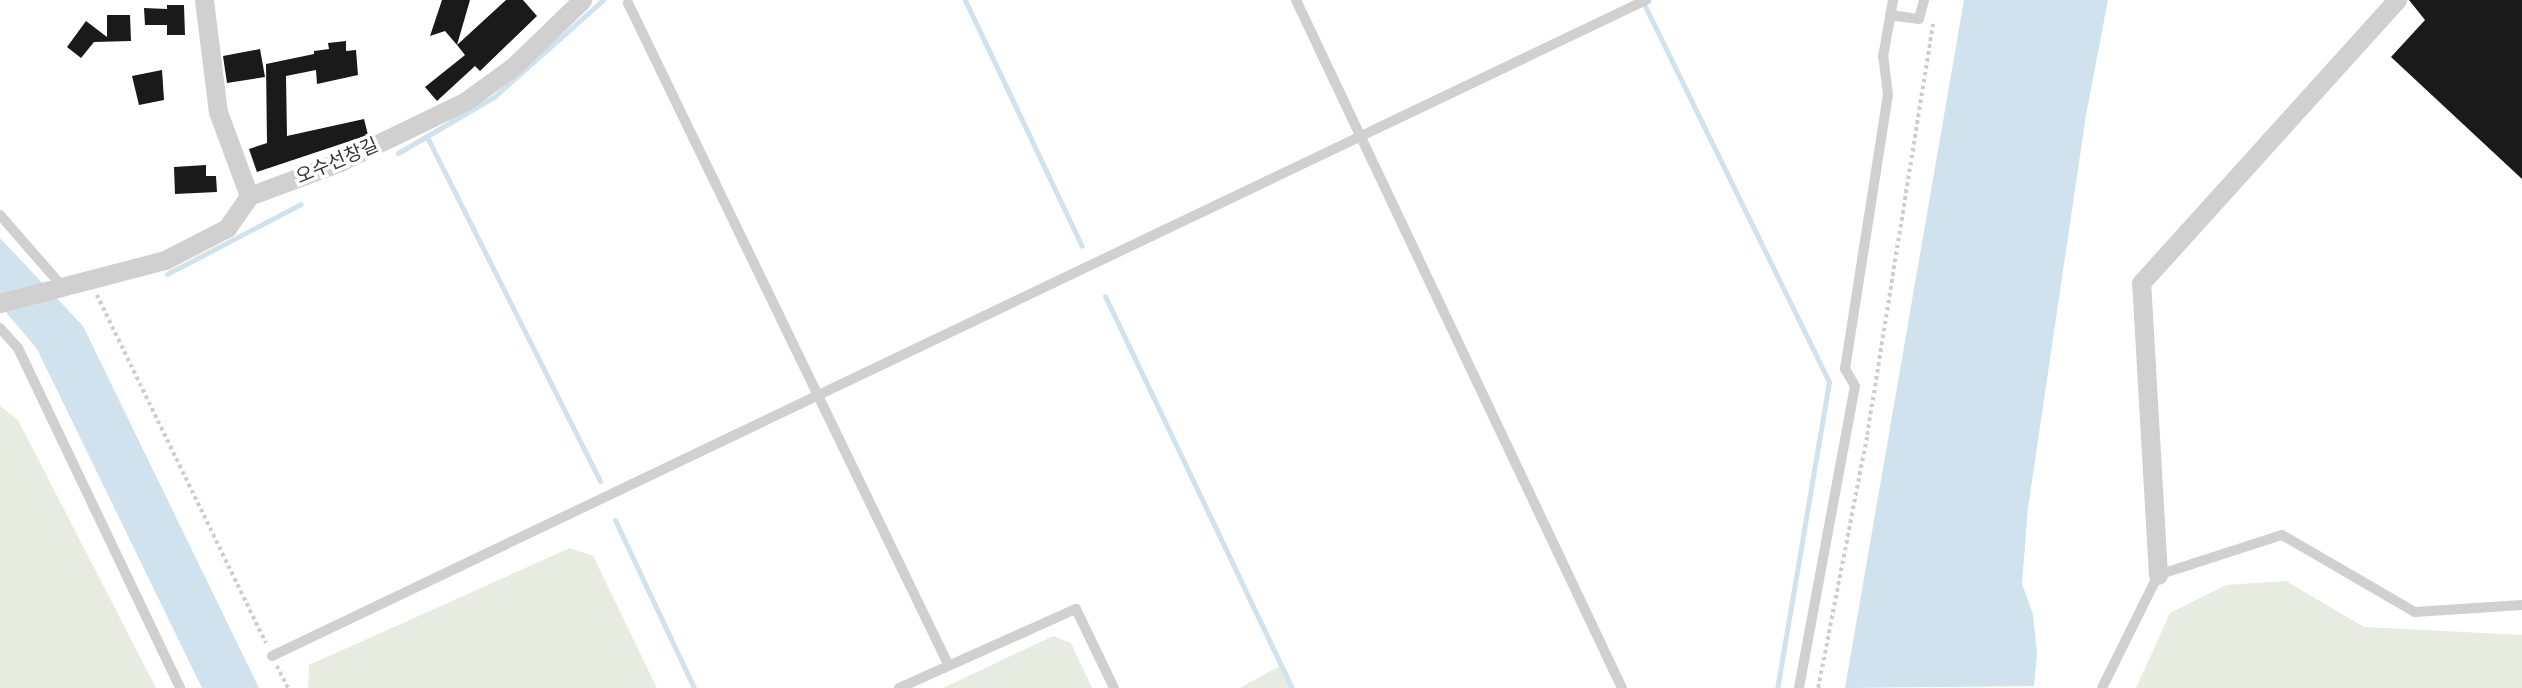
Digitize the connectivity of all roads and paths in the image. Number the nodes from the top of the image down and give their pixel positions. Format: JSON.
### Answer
{"nodes":[{"id":1,"x":204,"y":0,"type":"edge"},
{"id":2,"x":582,"y":0,"type":"edge"},
{"id":3,"x":1296,"y":0,"type":"edge"},
{"id":4,"x":1646,"y":0,"type":"edge"},
{"id":5,"x":1893,"y":0,"type":"edge"},
{"id":6,"x":1924,"y":0,"type":"edge"},
{"id":7,"x":2397,"y":0,"type":"edge"},
{"id":8,"x":628,"y":4,"type":"dead end"},
{"id":9,"x":1935,"y":14,"type":"dead end"},
{"id":10,"x":1890,"y":15,"type":"junction"},
{"id":11,"x":1362,"y":137,"type":"junction"},
{"id":12,"x":249,"y":196,"type":"junction"},
{"id":13,"x":0,"y":215,"type":"edge"},
{"id":14,"x":89,"y":280,"type":"junction"},
{"id":15,"x":62,"y":286,"type":"junction"},
{"id":16,"x":0,"y":303,"type":"edge"},
{"id":17,"x":0,"y":328,"type":"edge"},
{"id":18,"x":818,"y":396,"type":"junction"},
{"id":19,"x":2158,"y":575,"type":"junction"},
{"id":20,"x":2522,"y":605,"type":"edge"},
{"id":21,"x":272,"y":656,"type":"junction"},
{"id":22,"x":948,"y":664,"type":"junction"},
{"id":23,"x":180,"y":688,"type":"edge"},
{"id":24,"x":288,"y":688,"type":"edge"},
{"id":25,"x":899,"y":688,"type":"edge"},
{"id":26,"x":1114,"y":688,"type":"edge"},
{"id":27,"x":1622,"y":688,"type":"edge"},
{"id":28,"x":1799,"y":688,"type":"edge"},
{"id":29,"x":1818,"y":688,"type":"edge"},
{"id":30,"x":2102,"y":688,"type":"edge"}],
"edges":[{"from":1,"to":12,"type":"street"},
{"from":2,"to":12,"type":"street","name":"오수선창길"},
{"from":3,"to":11,"type":"lane"},
{"from":4,"to":11,"type":"lane"},
{"from":5,"to":10,"type":"lane"},
{"from":6,"to":10,"type":"lane"},
{"from":7,"to":19,"type":"street"},
{"from":8,"to":18,"type":"lane"},
{"from":9,"to":29,"type":"path"},
{"from":10,"to":28,"type":"lane"},
{"from":11,"to":18,"type":"lane"},
{"from":11,"to":27,"type":"lane"},
{"from":12,"to":14,"type":"street"},
{"from":13,"to":15,"type":"lane"},
{"from":14,"to":15,"type":"street"},
{"from":14,"to":21,"type":"path"},
{"from":15,"to":16,"type":"street"},
{"from":17,"to":23,"type":"lane"},
{"from":18,"to":21,"type":"lane"},
{"from":18,"to":22,"type":"lane"},
{"from":19,"to":20,"type":"lane"},
{"from":19,"to":30,"type":"lane"},
{"from":21,"to":24,"type":"path"},
{"from":22,"to":25,"type":"lane"},
{"from":22,"to":26,"type":"lane"}]}
